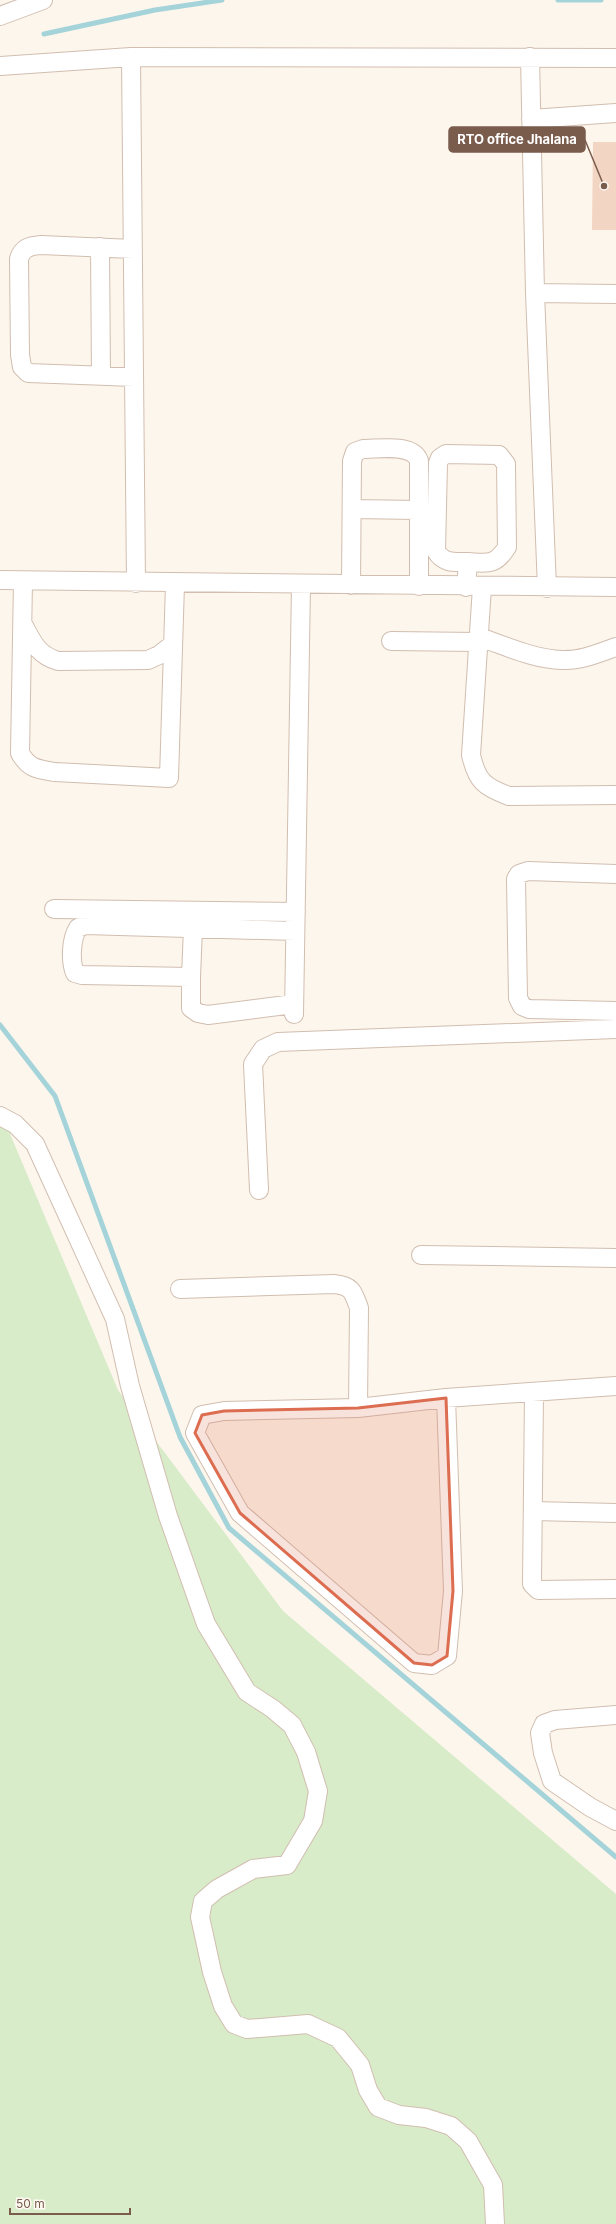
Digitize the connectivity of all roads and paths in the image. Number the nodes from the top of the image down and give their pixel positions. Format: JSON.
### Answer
{"nodes":[{"id":1,"x":43,"y":0,"type":"edge"},
{"id":2,"x":0,"y":16,"type":"edge"},
{"id":3,"x":131,"y":56,"type":"junction"},
{"id":4,"x":530,"y":57,"type":"junction"},
{"id":5,"x":616,"y":58,"type":"edge"},
{"id":6,"x":0,"y":66,"type":"edge"},
{"id":7,"x":616,"y":113,"type":"edge"},
{"id":8,"x":531,"y":119,"type":"junction"},
{"id":9,"x":100,"y":247,"type":"junction"},
{"id":10,"x":133,"y":249,"type":"junction"},
{"id":11,"x":535,"y":293,"type":"junction"},
{"id":12,"x":616,"y":294,"type":"edge"},
{"id":13,"x":101,"y":376,"type":"junction"},
{"id":14,"x":134,"y":377,"type":"junction"},
{"id":15,"x":352,"y":509,"type":"junction"},
{"id":16,"x":419,"y":510,"type":"junction"},
{"id":17,"x":468,"y":562,"type":"junction"},
{"id":18,"x":0,"y":580,"type":"edge"},
{"id":19,"x":23,"y":581,"type":"junction"},
{"id":20,"x":136,"y":583,"type":"junction"},
{"id":21,"x":175,"y":584,"type":"junction"},
{"id":22,"x":301,"y":585,"type":"junction"},
{"id":23,"x":351,"y":585,"type":"junction"},
{"id":24,"x":419,"y":586,"type":"junction"},
{"id":25,"x":474,"y":587,"type":"junction"},
{"id":26,"x":616,"y":587,"type":"edge"},
{"id":27,"x":547,"y":588,"type":"junction"},
{"id":28,"x":22,"y":621,"type":"junction"},
{"id":29,"x":479,"y":640,"type":"junction"},
{"id":30,"x":391,"y":641,"type":"dead end"},
{"id":31,"x":173,"y":644,"type":"junction"},
{"id":32,"x":616,"y":647,"type":"edge"},
{"id":33,"x":616,"y":795,"type":"edge"},
{"id":34,"x":616,"y":874,"type":"edge"},
{"id":35,"x":54,"y":909,"type":"dead end"},
{"id":36,"x":296,"y":912,"type":"junction"},
{"id":37,"x":193,"y":928,"type":"junction"},
{"id":38,"x":296,"y":931,"type":"junction"},
{"id":39,"x":191,"y":977,"type":"junction"},
{"id":40,"x":616,"y":1011,"type":"edge"},
{"id":41,"x":616,"y":1029,"type":"edge"},
{"id":42,"x":0,"y":1116,"type":"edge"},
{"id":43,"x":259,"y":1190,"type":"dead end"},
{"id":44,"x":421,"y":1255,"type":"dead end"},
{"id":45,"x":616,"y":1258,"type":"edge"},
{"id":46,"x":180,"y":1289,"type":"dead end"},
{"id":47,"x":616,"y":1386,"type":"edge"},
{"id":48,"x":534,"y":1394,"type":"junction"},
{"id":49,"x":446,"y":1398,"type":"junction"},
{"id":50,"x":358,"y":1408,"type":"junction"},
{"id":51,"x":533,"y":1511,"type":"junction"},
{"id":52,"x":616,"y":1513,"type":"edge"},
{"id":53,"x":616,"y":1589,"type":"edge"},
{"id":54,"x":616,"y":1715,"type":"edge"},
{"id":55,"x":616,"y":1822,"type":"edge"},
{"id":56,"x":495,"y":2224,"type":"edge"}],
"edges":[{"from":1,"to":2,"type":"street"},
{"from":3,"to":4,"type":"street"},
{"from":3,"to":6,"type":"street"},
{"from":3,"to":10,"type":"street"},
{"from":4,"to":5,"type":"street"},
{"from":4,"to":8,"type":"street"},
{"from":7,"to":8,"type":"street"},
{"from":8,"to":11,"type":"street"},
{"from":9,"to":10,"type":"street"},
{"from":9,"to":13,"type":"street"},
{"from":9,"to":13,"type":"street"},
{"from":10,"to":14,"type":"street"},
{"from":11,"to":12,"type":"street"},
{"from":11,"to":27,"type":"street"},
{"from":13,"to":14,"type":"street"},
{"from":14,"to":20,"type":"street"},
{"from":15,"to":16,"type":"street"},
{"from":15,"to":16,"type":"street"},
{"from":15,"to":23,"type":"street"},
{"from":16,"to":24,"type":"street"},
{"from":17,"to":17,"type":"street"},
{"from":17,"to":25,"type":"street"},
{"from":18,"to":19,"type":"street"},
{"from":19,"to":20,"type":"street"},
{"from":19,"to":28,"type":"street"},
{"from":20,"to":21,"type":"street"},
{"from":21,"to":22,"type":"street"},
{"from":21,"to":31,"type":"street"},
{"from":22,"to":23,"type":"street"},
{"from":22,"to":36,"type":"street"},
{"from":23,"to":24,"type":"street"},
{"from":24,"to":25,"type":"street"},
{"from":25,"to":27,"type":"street"},
{"from":25,"to":29,"type":"street"},
{"from":26,"to":27,"type":"street"},
{"from":28,"to":31,"type":"street"},
{"from":28,"to":31,"type":"street"},
{"from":29,"to":30,"type":"street"},
{"from":29,"to":32,"type":"street"},
{"from":29,"to":33,"type":"street"},
{"from":34,"to":40,"type":"street"},
{"from":35,"to":36,"type":"street"},
{"from":36,"to":38,"type":"street"},
{"from":37,"to":38,"type":"street"},
{"from":37,"to":39,"type":"street"},
{"from":37,"to":39,"type":"street"},
{"from":38,"to":39,"type":"street"},
{"from":41,"to":43,"type":"street"},
{"from":42,"to":56,"type":"street"},
{"from":44,"to":45,"type":"street"},
{"from":46,"to":50,"type":"street"},
{"from":47,"to":48,"type":"street"},
{"from":48,"to":49,"type":"street"},
{"from":48,"to":51,"type":"street"},
{"from":49,"to":50,"type":"street"},
{"from":49,"to":50,"type":"street"},
{"from":51,"to":52,"type":"street"},
{"from":51,"to":53,"type":"street"},
{"from":54,"to":55,"type":"street"}]}
